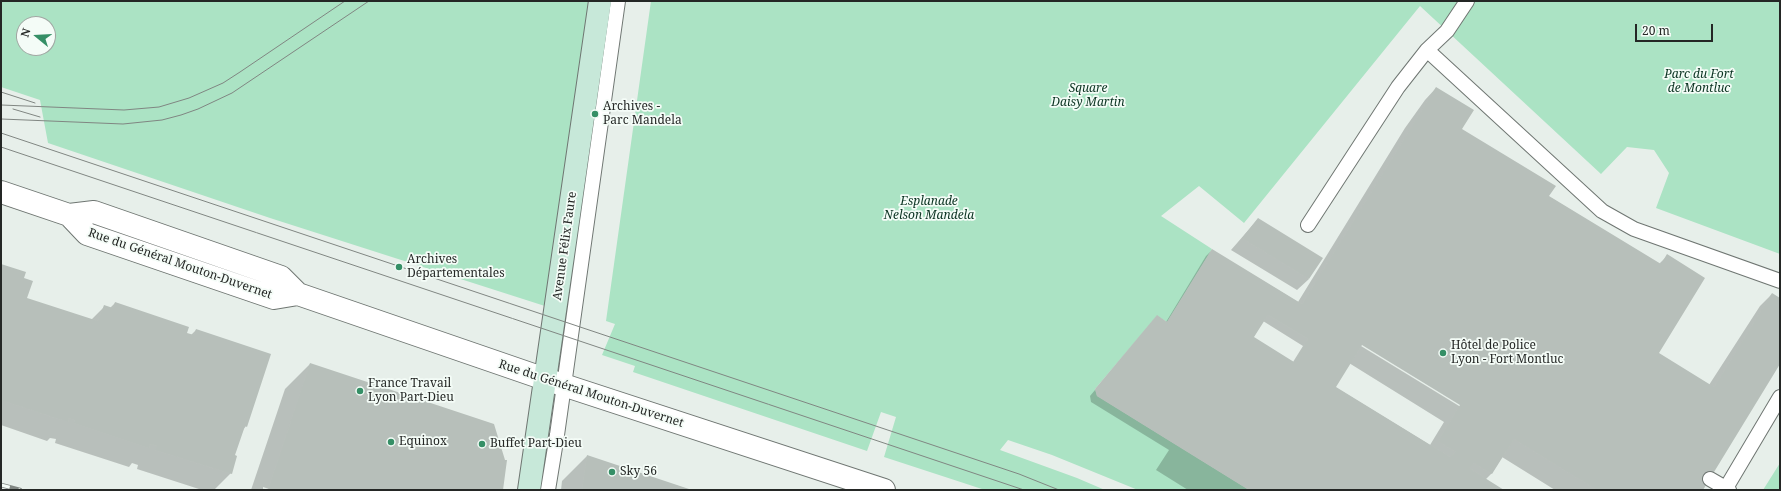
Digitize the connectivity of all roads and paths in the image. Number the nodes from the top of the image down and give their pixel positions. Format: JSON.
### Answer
{"nodes":[{"id":1,"x":600,"y":1,"type":"edge"},
{"id":2,"x":618,"y":1,"type":"edge"},
{"id":3,"x":1467,"y":1,"type":"edge"},
{"id":4,"x":1427,"y":50,"type":"junction"},
{"id":5,"x":1,"y":192,"type":"edge"},
{"id":6,"x":1308,"y":225,"type":"dead end"},
{"id":7,"x":1780,"y":281,"type":"edge"},
{"id":8,"x":554,"y":382,"type":"junction"},
{"id":9,"x":1780,"y":397,"type":"edge"},
{"id":10,"x":1710,"y":478,"type":"dead end"},
{"id":11,"x":1728,"y":489,"type":"edge"},
{"id":12,"x":529,"y":490,"type":"edge"},
{"id":13,"x":548,"y":490,"type":"edge"},
{"id":14,"x":884,"y":490,"type":"edge"}],
"edges":[{"from":1,"to":8,"type":"main road","name":"Avenue Félix Faure"},
{"from":2,"to":8,"type":"lane","name":"Avenue Félix Faure"},
{"from":3,"to":4,"type":"lane"},
{"from":4,"to":6,"type":"lane"},
{"from":4,"to":7,"type":"lane"},
{"from":5,"to":8,"type":"street","name":"Rue du Général Mouton-Duvernet"},
{"from":8,"to":12,"type":"main road","name":"Avenue Félix Faure"},
{"from":8,"to":13,"type":"lane","name":"Avenue Félix Faure"},
{"from":8,"to":14,"type":"street","name":"Rue du Général Mouton-Duvernet"},
{"from":9,"to":11,"type":"lane"},
{"from":10,"to":11,"type":"lane"}]}
